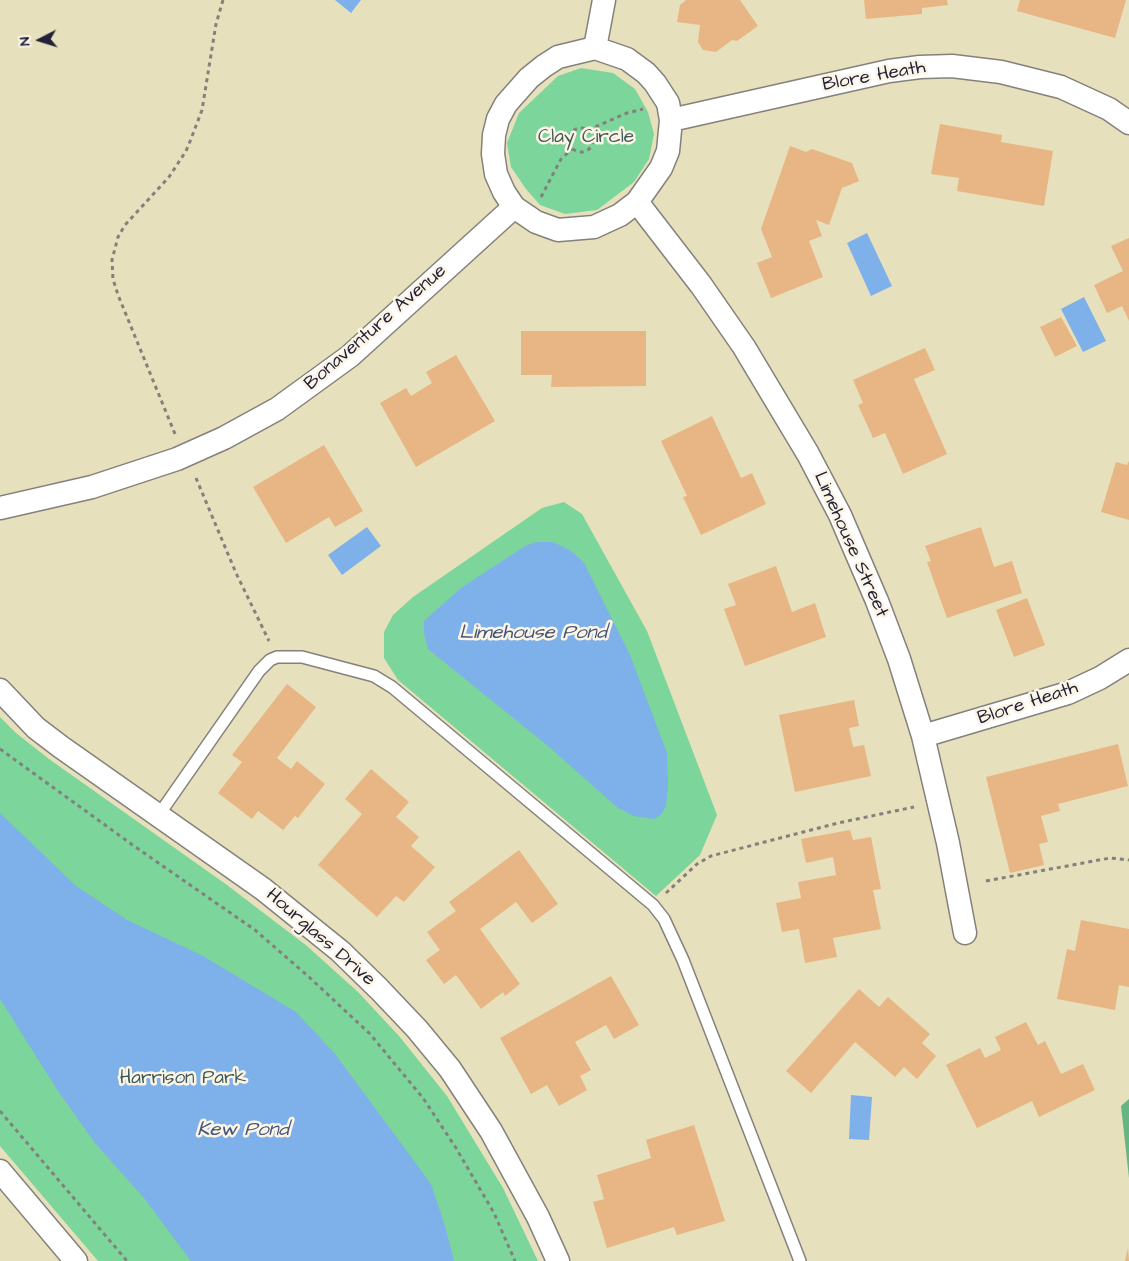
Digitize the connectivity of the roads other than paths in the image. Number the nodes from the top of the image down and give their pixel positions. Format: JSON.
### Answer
{"nodes":[{"id":1,"x":604,"y":0,"type":"edge"},
{"id":2,"x":595,"y":48,"type":"junction"},
{"id":3,"x":671,"y":120,"type":"junction"},
{"id":4,"x":1129,"y":123,"type":"edge"},
{"id":5,"x":637,"y":202,"type":"junction"},
{"id":6,"x":514,"y":207,"type":"junction"},
{"id":7,"x":0,"y":508,"type":"edge"},
{"id":8,"x":1129,"y":660,"type":"edge"},
{"id":9,"x":0,"y":690,"type":"edge"},
{"id":10,"x":923,"y":736,"type":"junction"},
{"id":11,"x":158,"y":816,"type":"junction"},
{"id":12,"x":964,"y":933,"type":"dead end"},
{"id":13,"x":0,"y":1171,"type":"edge"},
{"id":14,"x":76,"y":1261,"type":"edge"},
{"id":15,"x":558,"y":1261,"type":"edge"},
{"id":16,"x":800,"y":1261,"type":"edge"}],
"edges":[{"from":1,"to":2,"type":"street"},
{"from":2,"to":3,"type":"street"},
{"from":2,"to":6,"type":"street"},
{"from":3,"to":4,"type":"street","name":"Blore Heath"},
{"from":3,"to":5,"type":"street"},
{"from":5,"to":6,"type":"street"},
{"from":5,"to":10,"type":"street","name":"Limehouse Street"},
{"from":6,"to":7,"type":"street","name":"Bonaventure Avenue"},
{"from":8,"to":10,"type":"street","name":"Blore Heath"},
{"from":9,"to":11,"type":"street","name":"Hourglass Drive"},
{"from":10,"to":12,"type":"street","name":"Limehouse Street"},
{"from":11,"to":15,"type":"street","name":"Hourglass Drive"},
{"from":11,"to":16,"type":"lane"},
{"from":13,"to":14,"type":"street"}]}
